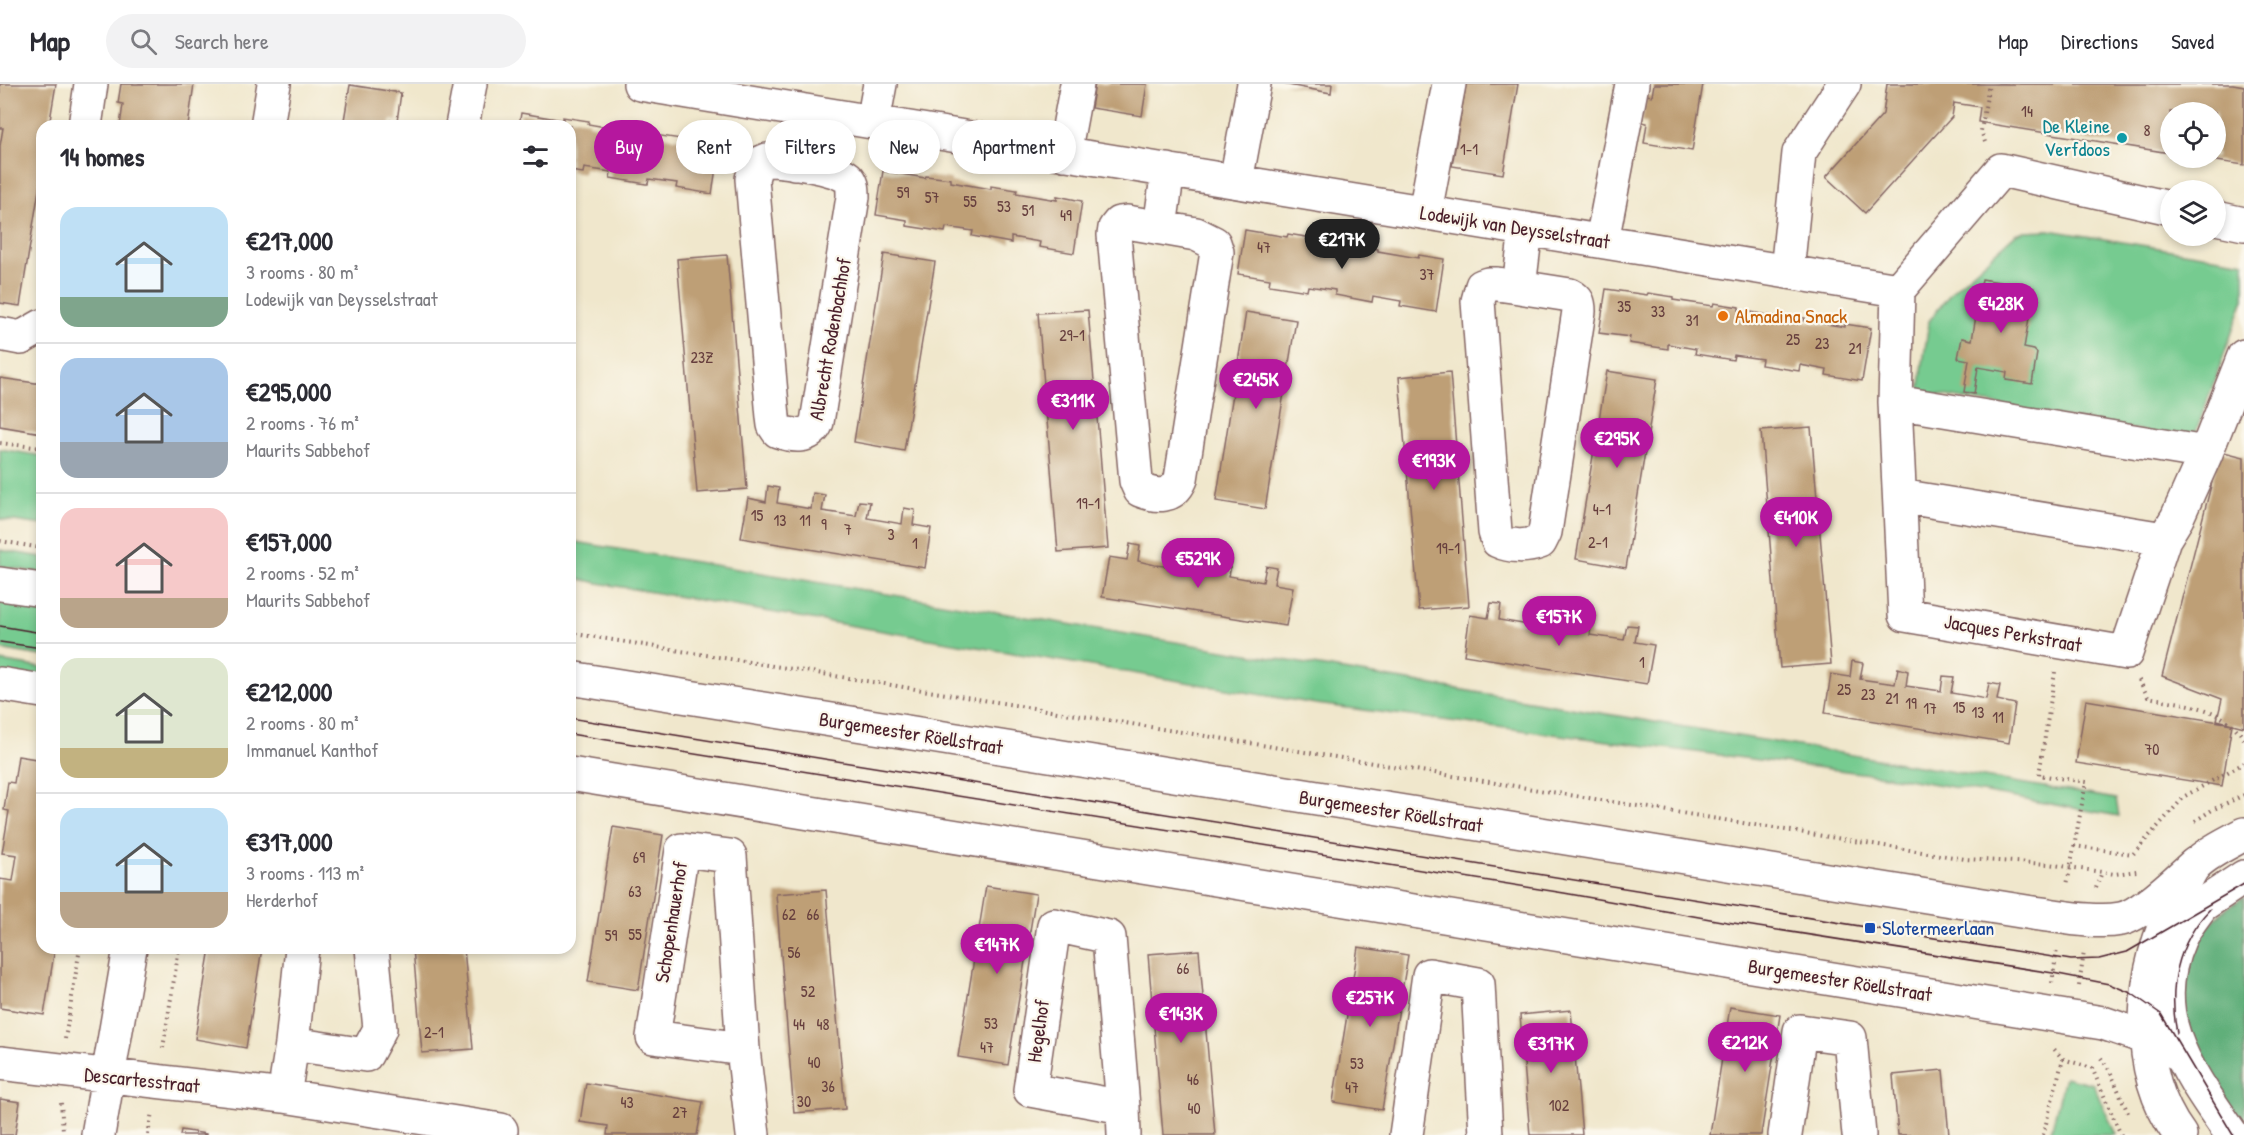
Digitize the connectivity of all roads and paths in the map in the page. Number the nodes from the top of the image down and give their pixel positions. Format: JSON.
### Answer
{"nodes":[{"id":1,"x":91,"y":84,"type":"edge"},
{"id":2,"x":274,"y":84,"type":"edge"},
{"id":3,"x":470,"y":84,"type":"edge"},
{"id":4,"x":640,"y":84,"type":"edge"},
{"id":5,"x":880,"y":84,"type":"edge"},
{"id":6,"x":1077,"y":84,"type":"edge"},
{"id":7,"x":1254,"y":84,"type":"edge"},
{"id":8,"x":1449,"y":84,"type":"edge"},
{"id":9,"x":1632,"y":84,"type":"edge"},
{"id":10,"x":1844,"y":84,"type":"edge"},
{"id":11,"x":1989,"y":84,"type":"edge"},
{"id":12,"x":700,"y":89,"type":"edge"},
{"id":13,"x":801,"y":110,"type":"junction"},
{"id":14,"x":86,"y":120,"type":"edge"},
{"id":15,"x":268,"y":120,"type":"edge"},
{"id":16,"x":463,"y":120,"type":"edge"},
{"id":17,"x":800,"y":120,"type":"edge"},
{"id":18,"x":873,"y":120,"type":"edge"},
{"id":19,"x":1070,"y":120,"type":"edge"},
{"id":20,"x":868,"y":121,"type":"edge"},
{"id":21,"x":1076,"y":156,"type":"edge"},
{"id":22,"x":794,"y":163,"type":"joint"},
{"id":23,"x":1168,"y":170,"type":"junction"},
{"id":24,"x":1998,"y":174,"type":"junction"},
{"id":25,"x":1236,"y":181,"type":"junction"},
{"id":26,"x":2160,"y":206,"type":"edge"},
{"id":27,"x":1425,"y":212,"type":"junction"},
{"id":28,"x":2226,"y":220,"type":"edge"},
{"id":29,"x":2244,"y":224,"type":"edge"},
{"id":30,"x":1160,"y":227,"type":"junction"},
{"id":31,"x":1526,"y":229,"type":"junction"},
{"id":32,"x":1602,"y":241,"type":"junction"},
{"id":33,"x":1787,"y":272,"type":"junction"},
{"id":34,"x":1519,"y":287,"type":"junction"},
{"id":35,"x":1898,"y":290,"type":"junction"},
{"id":36,"x":36,"y":329,"type":"edge"},
{"id":37,"x":0,"y":334,"type":"edge"},
{"id":38,"x":2244,"y":357,"type":"edge"},
{"id":39,"x":1895,"y":402,"type":"junction"},
{"id":40,"x":0,"y":443,"type":"edge"},
{"id":41,"x":36,"y":447,"type":"edge"},
{"id":42,"x":2205,"y":453,"type":"junction"},
{"id":43,"x":1900,"y":496,"type":"junction"},
{"id":44,"x":2164,"y":539,"type":"junction"},
{"id":45,"x":0,"y":541,"type":"edge"},
{"id":46,"x":36,"y":547,"type":"edge"},
{"id":47,"x":0,"y":584,"type":"edge"},
{"id":48,"x":36,"y":589,"type":"edge"},
{"id":49,"x":576,"y":634,"type":"edge"},
{"id":50,"x":2059,"y":642,"type":"junction"},
{"id":51,"x":2126,"y":653,"type":"junction"},
{"id":52,"x":576,"y":679,"type":"edge"},
{"id":53,"x":0,"y":684,"type":"edge"},
{"id":54,"x":36,"y":690,"type":"edge"},
{"id":55,"x":2244,"y":739,"type":"edge"},
{"id":56,"x":2244,"y":763,"type":"edge"},
{"id":57,"x":576,"y":775,"type":"edge"},
{"id":58,"x":2244,"y":834,"type":"edge"},
{"id":59,"x":2074,"y":846,"type":"junction"},
{"id":60,"x":2195,"y":864,"type":"junction"},
{"id":61,"x":2070,"y":867,"type":"junction"},
{"id":62,"x":2102,"y":872,"type":"dead end"},
{"id":63,"x":2244,"y":877,"type":"edge"},
{"id":64,"x":2186,"y":908,"type":"junction"},
{"id":65,"x":2122,"y":919,"type":"junction"},
{"id":66,"x":129,"y":954,"type":"edge"},
{"id":67,"x":178,"y":954,"type":"edge"},
{"id":68,"x":301,"y":954,"type":"edge"},
{"id":69,"x":373,"y":954,"type":"edge"},
{"id":70,"x":2147,"y":1038,"type":"junction"},
{"id":71,"x":292,"y":1044,"type":"junction"},
{"id":72,"x":2050,"y":1044,"type":"dead end"},
{"id":73,"x":744,"y":1049,"type":"junction"},
{"id":74,"x":2181,"y":1055,"type":"junction"},
{"id":75,"x":2063,"y":1059,"type":"junction"},
{"id":76,"x":0,"y":1063,"type":"edge"},
{"id":77,"x":107,"y":1077,"type":"junction"},
{"id":78,"x":157,"y":1082,"type":"junction"},
{"id":79,"x":284,"y":1096,"type":"junction"},
{"id":80,"x":1124,"y":1121,"type":"edge"},
{"id":81,"x":98,"y":1135,"type":"edge"},
{"id":82,"x":148,"y":1135,"type":"edge"},
{"id":83,"x":500,"y":1135,"type":"edge"},
{"id":84,"x":753,"y":1135,"type":"edge"},
{"id":85,"x":1406,"y":1135,"type":"edge"},
{"id":86,"x":1486,"y":1135,"type":"edge"},
{"id":87,"x":1785,"y":1135,"type":"edge"},
{"id":88,"x":1859,"y":1135,"type":"edge"},
{"id":89,"x":2043,"y":1135,"type":"edge"},
{"id":90,"x":2121,"y":1135,"type":"edge"},
{"id":91,"x":2180,"y":1135,"type":"edge"},
{"id":92,"x":2232,"y":1135,"type":"edge"}],
"edges":[{"from":1,"to":14,"type":"street"},
{"from":2,"to":15,"type":"street"},
{"from":3,"to":16,"type":"street"},
{"from":4,"to":12,"type":"street","name":"Lodewijk van Deysselstraat"},
{"from":5,"to":18,"type":"street"},
{"from":6,"to":19,"type":"street"},
{"from":7,"to":25,"type":"street"},
{"from":8,"to":27,"type":"street"},
{"from":9,"to":32,"type":"street"},
{"from":10,"to":33,"type":"street"},
{"from":11,"to":24,"type":"path"},
{"from":12,"to":13,"type":"street","name":"Lodewijk van Deysselstraat"},
{"from":13,"to":17,"type":"street"},
{"from":13,"to":20,"type":"street","name":"Lodewijk van Deysselstraat"},
{"from":21,"to":23,"type":"street","name":"Lodewijk van Deysselstraat"},
{"from":22,"to":22,"type":"street","name":"Albrecht Rodenbachhof"},
{"from":23,"to":25,"type":"street","name":"Lodewijk van Deysselstraat"},
{"from":23,"to":30,"type":"street"},
{"from":24,"to":26,"type":"street"},
{"from":24,"to":35,"type":"street"},
{"from":25,"to":27,"type":"street","name":"Lodewijk van Deysselstraat"},
{"from":27,"to":31,"type":"street","name":"Lodewijk van Deysselstraat"},
{"from":28,"to":29,"type":"street"},
{"from":30,"to":30,"type":"street"},
{"from":31,"to":32,"type":"street","name":"Lodewijk van Deysselstraat"},
{"from":31,"to":34,"type":"street"},
{"from":32,"to":33,"type":"street","name":"Lodewijk van Deysselstraat"},
{"from":33,"to":35,"type":"street","name":"Lodewijk van Deysselstraat"},
{"from":34,"to":34,"type":"street"},
{"from":35,"to":39,"type":"street","name":"Jacques Perkstraat"},
{"from":36,"to":37,"type":"street"},
{"from":38,"to":42,"type":"street"},
{"from":39,"to":42,"type":"street"},
{"from":39,"to":43,"type":"street","name":"Jacques Perkstraat"},
{"from":40,"to":41,"type":"path"},
{"from":42,"to":44,"type":"street"},
{"from":43,"to":44,"type":"street"},
{"from":43,"to":50,"type":"street","name":"Jacques Perkstraat"},
{"from":44,"to":51,"type":"street"},
{"from":45,"to":46,"type":"path"},
{"from":47,"to":48,"type":"street"},
{"from":49,"to":61,"type":"path"},
{"from":50,"to":51,"type":"street","name":"Jacques Perkstraat"},
{"from":50,"to":59,"type":"path"},
{"from":51,"to":55,"type":"path"},
{"from":52,"to":65,"type":"street","name":"Burgemeester Röellstraat"},
{"from":53,"to":54,"type":"street"},
{"from":56,"to":59,"type":"path"},
{"from":57,"to":70,"type":"street","name":"Burgemeester Röellstraat"},
{"from":58,"to":60,"type":"street"},
{"from":59,"to":61,"type":"path"},
{"from":60,"to":64,"type":"street"},
{"from":60,"to":65,"type":"street"},
{"from":61,"to":62,"type":"path"},
{"from":63,"to":64,"type":"street"},
{"from":64,"to":65,"type":"street","name":"Burgemeester Röellstraat"},
{"from":64,"to":70,"type":"street"},
{"from":64,"to":74,"type":"street"},
{"from":66,"to":77,"type":"street"},
{"from":67,"to":78,"type":"path"},
{"from":68,"to":71,"type":"street"},
{"from":69,"to":71,"type":"street"},
{"from":70,"to":74,"type":"street","name":"Burgemeester Röellstraat"},
{"from":70,"to":91,"type":"street"},
{"from":71,"to":79,"type":"street"},
{"from":72,"to":75,"type":"path"},
{"from":73,"to":73,"type":"street","name":"Schopenhauerhof"},
{"from":73,"to":84,"type":"street","name":"Schopenhauerhof"},
{"from":74,"to":92,"type":"street"},
{"from":75,"to":89,"type":"path"},
{"from":75,"to":90,"type":"path"},
{"from":76,"to":77,"type":"street","name":"Descartesstraat"},
{"from":77,"to":78,"type":"street","name":"Descartesstraat"},
{"from":77,"to":81,"type":"street"},
{"from":78,"to":79,"type":"street","name":"Descartesstraat"},
{"from":78,"to":82,"type":"path"},
{"from":79,"to":83,"type":"street","name":"Descartesstraat"},
{"from":80,"to":80,"type":"street","name":"Hegelhof"},
{"from":85,"to":86,"type":"street"},
{"from":87,"to":88,"type":"street"}]}
